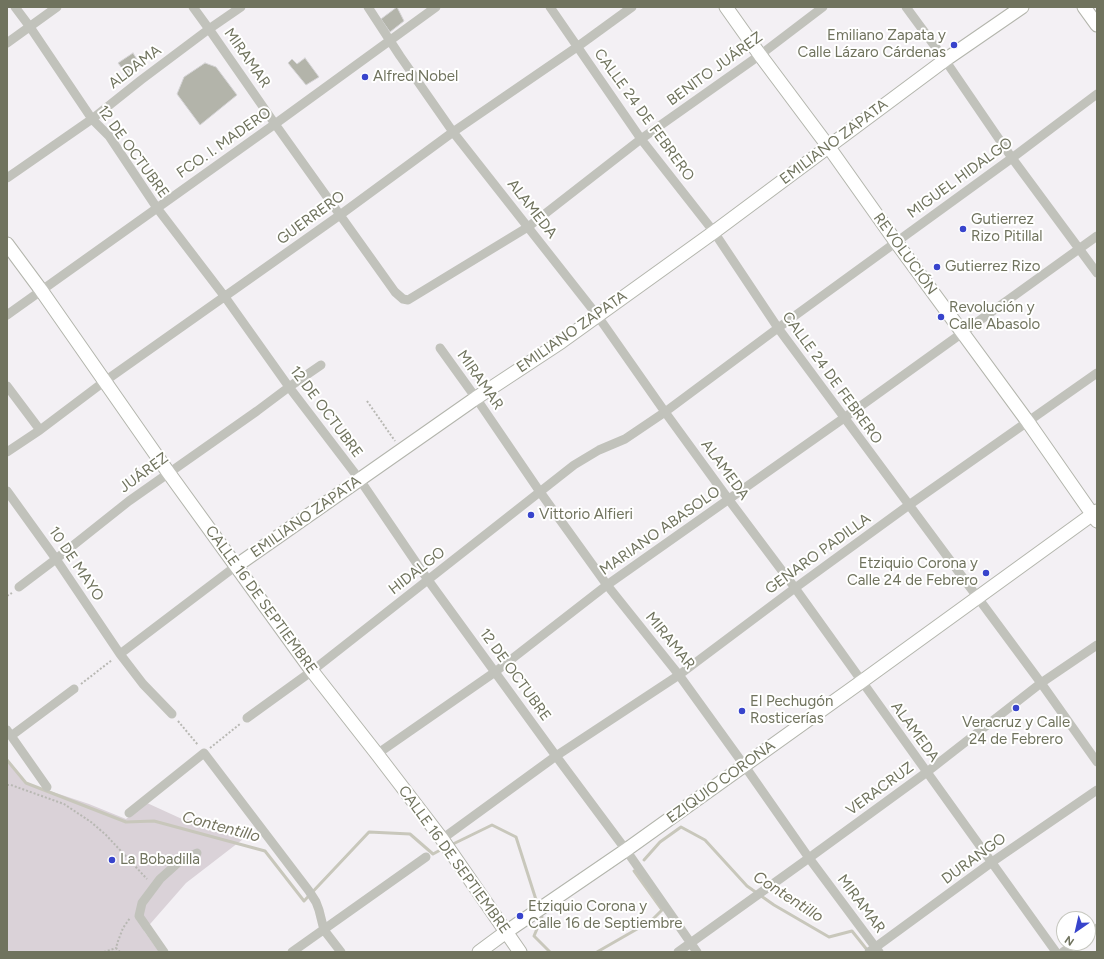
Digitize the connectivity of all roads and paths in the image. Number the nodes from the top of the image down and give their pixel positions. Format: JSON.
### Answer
{"nodes":[{"id":1,"x":15,"y":7,"type":"edge"},
{"id":2,"x":57,"y":7,"type":"edge"},
{"id":3,"x":193,"y":7,"type":"edge"},
{"id":4,"x":241,"y":7,"type":"edge"},
{"id":5,"x":368,"y":7,"type":"edge"},
{"id":6,"x":436,"y":7,"type":"edge"},
{"id":7,"x":550,"y":7,"type":"edge"},
{"id":8,"x":632,"y":7,"type":"edge"},
{"id":9,"x":726,"y":7,"type":"edge"},
{"id":10,"x":823,"y":7,"type":"edge"},
{"id":11,"x":906,"y":7,"type":"edge"},
{"id":12,"x":1022,"y":7,"type":"edge"},
{"id":13,"x":1084,"y":7,"type":"edge"},
{"id":14,"x":1097,"y":25,"type":"edge"},
{"id":15,"x":30,"y":27,"type":"junction"},
{"id":16,"x":209,"y":29,"type":"junction"},
{"id":17,"x":390,"y":40,"type":"junction"},
{"id":18,"x":7,"y":43,"type":"edge"},
{"id":19,"x":578,"y":47,"type":"junction"},
{"id":20,"x":760,"y":55,"type":"junction"},
{"id":21,"x":945,"y":60,"type":"junction"},
{"id":22,"x":1097,"y":94,"type":"edge"},
{"id":23,"x":92,"y":119,"type":"junction"},
{"id":24,"x":275,"y":124,"type":"junction"},
{"id":25,"x":453,"y":132,"type":"junction"},
{"id":26,"x":641,"y":139,"type":"junction"},
{"id":27,"x":828,"y":146,"type":"junction"},
{"id":28,"x":1012,"y":158,"type":"junction"},
{"id":29,"x":7,"y":178,"type":"edge"},
{"id":30,"x":157,"y":208,"type":"junction"},
{"id":31,"x":340,"y":215,"type":"junction"},
{"id":32,"x":528,"y":227,"type":"junction"},
{"id":33,"x":714,"y":232,"type":"junction"},
{"id":34,"x":1097,"y":236,"type":"edge"},
{"id":35,"x":896,"y":242,"type":"junction"},
{"id":36,"x":7,"y":244,"type":"edge"},
{"id":37,"x":1080,"y":249,"type":"junction"},
{"id":38,"x":1097,"y":273,"type":"edge"},
{"id":39,"x":41,"y":290,"type":"junction"},
{"id":40,"x":225,"y":297,"type":"junction"},
{"id":41,"x":7,"y":315,"type":"edge"},
{"id":42,"x":597,"y":315,"type":"junction"},
{"id":43,"x":778,"y":328,"type":"junction"},
{"id":44,"x":962,"y":332,"type":"junction"},
{"id":45,"x":440,"y":348,"type":"dead end"},
{"id":46,"x":321,"y":364,"type":"dead end"},
{"id":47,"x":1097,"y":373,"type":"edge"},
{"id":48,"x":106,"y":381,"type":"junction"},
{"id":49,"x":7,"y":386,"type":"edge"},
{"id":50,"x":289,"y":387,"type":"junction"},
{"id":51,"x":476,"y":398,"type":"junction"},
{"id":52,"x":367,"y":401,"type":"dead end"},
{"id":53,"x":665,"y":412,"type":"junction"},
{"id":54,"x":844,"y":418,"type":"junction"},
{"id":55,"x":1028,"y":422,"type":"junction"},
{"id":56,"x":40,"y":430,"type":"junction"},
{"id":57,"x":402,"y":450,"type":"junction"},
{"id":58,"x":7,"y":452,"type":"edge"},
{"id":59,"x":168,"y":472,"type":"junction"},
{"id":60,"x":360,"y":480,"type":"junction"},
{"id":61,"x":7,"y":491,"type":"edge"},
{"id":62,"x":540,"y":492,"type":"junction"},
{"id":63,"x":729,"y":500,"type":"junction"},
{"id":64,"x":909,"y":506,"type":"junction"},
{"id":65,"x":1095,"y":515,"type":"edge"},
{"id":66,"x":56,"y":559,"type":"junction"},
{"id":67,"x":236,"y":566,"type":"junction"},
{"id":68,"x":428,"y":580,"type":"junction"},
{"id":69,"x":607,"y":585,"type":"junction"},
{"id":70,"x":19,"y":587,"type":"dead end"},
{"id":71,"x":795,"y":588,"type":"junction"},
{"id":72,"x":978,"y":597,"type":"junction"},
{"id":73,"x":1097,"y":645,"type":"edge"},
{"id":74,"x":120,"y":654,"type":"junction"},
{"id":75,"x":312,"y":671,"type":"junction"},
{"id":76,"x":495,"y":672,"type":"junction"},
{"id":77,"x":680,"y":675,"type":"junction"},
{"id":78,"x":861,"y":682,"type":"junction"},
{"id":79,"x":1041,"y":683,"type":"junction"},
{"id":80,"x":74,"y":689,"type":"joint"},
{"id":81,"x":172,"y":714,"type":"joint"},
{"id":82,"x":247,"y":718,"type":"joint"},
{"id":83,"x":9,"y":733,"type":"edge"},
{"id":84,"x":204,"y":753,"type":"junction"},
{"id":85,"x":377,"y":754,"type":"junction"},
{"id":86,"x":556,"y":756,"type":"junction"},
{"id":87,"x":1097,"y":762,"type":"edge"},
{"id":88,"x":744,"y":765,"type":"junction"},
{"id":89,"x":927,"y":772,"type":"junction"},
{"id":90,"x":7,"y":785,"type":"edge"},
{"id":91,"x":47,"y":787,"type":"dead end"},
{"id":92,"x":1097,"y":790,"type":"edge"},
{"id":93,"x":129,"y":813,"type":"dead end"},
{"id":94,"x":442,"y":839,"type":"junction"},
{"id":95,"x":626,"y":850,"type":"junction"},
{"id":96,"x":196,"y":853,"type":"dead end"},
{"id":97,"x":426,"y":857,"type":"dead end"},
{"id":98,"x":809,"y":858,"type":"junction"},
{"id":99,"x":992,"y":862,"type":"junction"},
{"id":100,"x":148,"y":880,"type":"dead end"},
{"id":101,"x":131,"y":917,"type":"dead end"},
{"id":102,"x":324,"y":930,"type":"junction"},
{"id":103,"x":506,"y":932,"type":"junction"},
{"id":104,"x":691,"y":943,"type":"junction"},
{"id":105,"x":116,"y":948,"type":"junction"},
{"id":106,"x":875,"y":950,"type":"edge"},
{"id":107,"x":104,"y":952,"type":"edge"},
{"id":108,"x":120,"y":952,"type":"edge"},
{"id":109,"x":164,"y":952,"type":"edge"},
{"id":110,"x":292,"y":952,"type":"edge"},
{"id":111,"x":341,"y":952,"type":"edge"},
{"id":112,"x":479,"y":952,"type":"edge"},
{"id":113,"x":520,"y":952,"type":"edge"},
{"id":114,"x":678,"y":952,"type":"edge"},
{"id":115,"x":697,"y":952,"type":"edge"},
{"id":116,"x":1056,"y":952,"type":"edge"}],
"edges":[{"from":1,"to":15,"type":"street","name":"12 DE OCTUBRE"},
{"from":2,"to":15,"type":"street"},
{"from":3,"to":16,"type":"street","name":"MIRAMAR"},
{"from":4,"to":16,"type":"street","name":"ALDAMA"},
{"from":5,"to":17,"type":"street","name":"ALAMEDA"},
{"from":6,"to":17,"type":"street","name":"FCO. I. MADERO"},
{"from":7,"to":19,"type":"street","name":"CALLE 24 DE FEBRERO"},
{"from":8,"to":19,"type":"street","name":"GUERRERO"},
{"from":9,"to":20,"type":"street","name":"REVOLUCIÓN"},
{"from":10,"to":20,"type":"street","name":"BENITO JUÁREZ"},
{"from":11,"to":21,"type":"street"},
{"from":12,"to":21,"type":"street","name":"EMILIANO ZAPATA"},
{"from":13,"to":14,"type":"street"},
{"from":15,"to":18,"type":"street"},
{"from":15,"to":23,"type":"street","name":"12 DE OCTUBRE"},
{"from":16,"to":23,"type":"street","name":"ALDAMA"},
{"from":16,"to":24,"type":"street","name":"MIRAMAR"},
{"from":17,"to":24,"type":"street","name":"FCO. I. MADERO"},
{"from":17,"to":25,"type":"street","name":"ALAMEDA"},
{"from":19,"to":25,"type":"street","name":"GUERRERO"},
{"from":19,"to":26,"type":"street","name":"CALLE 24 DE FEBRERO"},
{"from":20,"to":26,"type":"street","name":"BENITO JUÁREZ"},
{"from":20,"to":27,"type":"street","name":"REVOLUCIÓN"},
{"from":21,"to":27,"type":"street","name":"EMILIANO ZAPATA"},
{"from":21,"to":28,"type":"street"},
{"from":22,"to":28,"type":"street","name":"MIGUEL HIDALGO"},
{"from":23,"to":29,"type":"street","name":"ALDAMA"},
{"from":23,"to":30,"type":"street","name":"12 DE OCTUBRE"},
{"from":24,"to":30,"type":"street","name":"FCO. I. MADERO"},
{"from":24,"to":31,"type":"street","name":"MIRAMAR"},
{"from":25,"to":31,"type":"street","name":"GUERRERO"},
{"from":25,"to":32,"type":"street","name":"ALAMEDA"},
{"from":26,"to":32,"type":"street","name":"BENITO JUÁREZ"},
{"from":26,"to":33,"type":"street","name":"CALLE 24 DE FEBRERO"},
{"from":27,"to":33,"type":"street","name":"EMILIANO ZAPATA"},
{"from":27,"to":35,"type":"street","name":"REVOLUCIÓN"},
{"from":28,"to":35,"type":"street","name":"MIGUEL HIDALGO"},
{"from":28,"to":37,"type":"street"},
{"from":30,"to":39,"type":"street","name":"FCO. I. MADERO"},
{"from":30,"to":40,"type":"street","name":"12 DE OCTUBRE"},
{"from":31,"to":32,"type":"street","name":"MIRAMAR"},
{"from":31,"to":40,"type":"street","name":"GUERRERO"},
{"from":32,"to":42,"type":"street","name":"ALAMEDA"},
{"from":33,"to":42,"type":"street","name":"EMILIANO ZAPATA"},
{"from":33,"to":43,"type":"street","name":"CALLE 24 DE FEBRERO"},
{"from":34,"to":37,"type":"street","name":"MARIANO ABASOLO"},
{"from":35,"to":43,"type":"street","name":"MIGUEL HIDALGO"},
{"from":35,"to":44,"type":"street","name":"REVOLUCIÓN"},
{"from":36,"to":39,"type":"street","name":"CALLE 16 DE SEPTIEMBRE"},
{"from":37,"to":38,"type":"street"},
{"from":37,"to":44,"type":"street","name":"MARIANO ABASOLO"},
{"from":39,"to":41,"type":"street","name":"FCO. I. MADERO"},
{"from":39,"to":48,"type":"street","name":"CALLE 16 DE SEPTIEMBRE"},
{"from":40,"to":48,"type":"street","name":"GUERRERO"},
{"from":40,"to":50,"type":"street","name":"12 DE OCTUBRE"},
{"from":42,"to":51,"type":"street","name":"EMILIANO ZAPATA"},
{"from":42,"to":53,"type":"street","name":"ALAMEDA"},
{"from":43,"to":53,"type":"street","name":"MIGUEL HIDALGO"},
{"from":43,"to":54,"type":"street","name":"CALLE 24 DE FEBRERO"},
{"from":44,"to":54,"type":"street","name":"MARIANO ABASOLO"},
{"from":44,"to":55,"type":"street","name":"REVOLUCIÓN"},
{"from":45,"to":51,"type":"street","name":"MIRAMAR"},
{"from":46,"to":50,"type":"street","name":"JUÁREZ"},
{"from":47,"to":55,"type":"street","name":"GENARO PADILLA"},
{"from":48,"to":56,"type":"street","name":"GUERRERO"},
{"from":48,"to":59,"type":"street","name":"CALLE 16 DE SEPTIEMBRE"},
{"from":49,"to":56,"type":"street"},
{"from":50,"to":59,"type":"street","name":"JUÁREZ"},
{"from":50,"to":60,"type":"street","name":"12 DE OCTUBRE"},
{"from":51,"to":57,"type":"street","name":"EMILIANO ZAPATA"},
{"from":51,"to":62,"type":"street","name":"MIRAMAR"},
{"from":52,"to":57,"type":"path"},
{"from":53,"to":62,"type":"street","name":"HIDALGO"},
{"from":53,"to":63,"type":"street","name":"ALAMEDA"},
{"from":54,"to":63,"type":"street","name":"MARIANO ABASOLO"},
{"from":54,"to":64,"type":"street","name":"CALLE 24 DE FEBRERO"},
{"from":55,"to":64,"type":"street","name":"GENARO PADILLA"},
{"from":55,"to":65,"type":"street","name":"REVOLUCIÓN"},
{"from":56,"to":58,"type":"street","name":"GUERRERO"},
{"from":57,"to":60,"type":"street","name":"EMILIANO ZAPATA"},
{"from":59,"to":66,"type":"street","name":"JUÁREZ"},
{"from":59,"to":67,"type":"street","name":"CALLE 16 DE SEPTIEMBRE"},
{"from":60,"to":67,"type":"street","name":"EMILIANO ZAPATA"},
{"from":60,"to":68,"type":"street","name":"12 DE OCTUBRE"},
{"from":61,"to":66,"type":"street","name":"10 DE MAYO"},
{"from":62,"to":68,"type":"street","name":"HIDALGO"},
{"from":62,"to":69,"type":"street","name":"MIRAMAR"},
{"from":63,"to":69,"type":"street","name":"MARIANO ABASOLO"},
{"from":63,"to":71,"type":"street","name":"ALAMEDA"},
{"from":64,"to":71,"type":"street","name":"GENARO PADILLA"},
{"from":64,"to":72,"type":"street","name":"CALLE 24 DE FEBRERO"},
{"from":65,"to":72,"type":"street","name":"EZIQUIO CORONA"},
{"from":66,"to":70,"type":"street","name":"JUÁREZ"},
{"from":66,"to":74,"type":"street","name":"10 DE MAYO"},
{"from":67,"to":74,"type":"street","name":"EMILIANO ZAPATA"},
{"from":67,"to":75,"type":"street","name":"CALLE 16 DE SEPTIEMBRE"},
{"from":68,"to":75,"type":"street","name":"HIDALGO"},
{"from":68,"to":76,"type":"street","name":"12 DE OCTUBRE"},
{"from":69,"to":76,"type":"street","name":"MARIANO ABASOLO"},
{"from":69,"to":77,"type":"street","name":"MIRAMAR"},
{"from":71,"to":77,"type":"street","name":"GENARO PADILLA"},
{"from":71,"to":78,"type":"street","name":"ALAMEDA"},
{"from":72,"to":78,"type":"street","name":"EZIQUIO CORONA"},
{"from":72,"to":79,"type":"street","name":"CALLE 24 DE FEBRERO"},
{"from":73,"to":79,"type":"street","name":"VERACRUZ"},
{"from":74,"to":80,"type":"path"},
{"from":74,"to":81,"type":"street","name":"10 DE MAYO"},
{"from":75,"to":82,"type":"street","name":"HIDALGO"},
{"from":75,"to":85,"type":"street","name":"CALLE 16 DE SEPTIEMBRE"},
{"from":76,"to":85,"type":"street","name":"MARIANO ABASOLO"},
{"from":76,"to":86,"type":"street","name":"12 DE OCTUBRE"},
{"from":77,"to":86,"type":"street","name":"GENARO PADILLA"},
{"from":77,"to":88,"type":"street","name":"MIRAMAR"},
{"from":78,"to":88,"type":"street","name":"EZIQUIO CORONA"},
{"from":78,"to":89,"type":"street","name":"ALAMEDA"},
{"from":79,"to":87,"type":"street","name":"CALLE 24 DE FEBRERO"},
{"from":79,"to":89,"type":"street","name":"VERACRUZ"},
{"from":80,"to":83,"type":"street"},
{"from":81,"to":84,"type":"path"},
{"from":82,"to":84,"type":"path"},
{"from":83,"to":91,"type":"street"},
{"from":84,"to":93,"type":"street"},
{"from":84,"to":102,"type":"street"},
{"from":85,"to":94,"type":"street","name":"CALLE 16 DE SEPTIEMBRE"},
{"from":86,"to":94,"type":"street","name":"GENARO PADILLA"},
{"from":86,"to":95,"type":"street","name":"12 DE OCTUBRE"},
{"from":88,"to":95,"type":"street","name":"EZIQUIO CORONA"},
{"from":88,"to":98,"type":"street","name":"MIRAMAR"},
{"from":89,"to":98,"type":"street","name":"VERACRUZ"},
{"from":89,"to":99,"type":"street","name":"ALAMEDA"},
{"from":90,"to":100,"type":"path"},
{"from":92,"to":99,"type":"street","name":"DURANGO"},
{"from":94,"to":103,"type":"street","name":"CALLE 16 DE SEPTIEMBRE"},
{"from":95,"to":103,"type":"street","name":"EZIQUIO CORONA"},
{"from":95,"to":104,"type":"street","name":"12 DE OCTUBRE"},
{"from":96,"to":109,"type":"street"},
{"from":97,"to":102,"type":"street"},
{"from":98,"to":104,"type":"street","name":"VERACRUZ"},
{"from":98,"to":106,"type":"street","name":"MIRAMAR"},
{"from":99,"to":106,"type":"street","name":"DURANGO"},
{"from":99,"to":116,"type":"street","name":"ALAMEDA"},
{"from":101,"to":105,"type":"path"},
{"from":102,"to":110,"type":"street"},
{"from":102,"to":111,"type":"street"},
{"from":103,"to":112,"type":"street","name":"EZIQUIO CORONA"},
{"from":103,"to":113,"type":"street","name":"CALLE 16 DE SEPTIEMBRE"},
{"from":104,"to":114,"type":"street","name":"VERACRUZ"},
{"from":104,"to":115,"type":"street","name":"12 DE OCTUBRE"},
{"from":105,"to":107,"type":"path"},
{"from":105,"to":108,"type":"path"}]}
